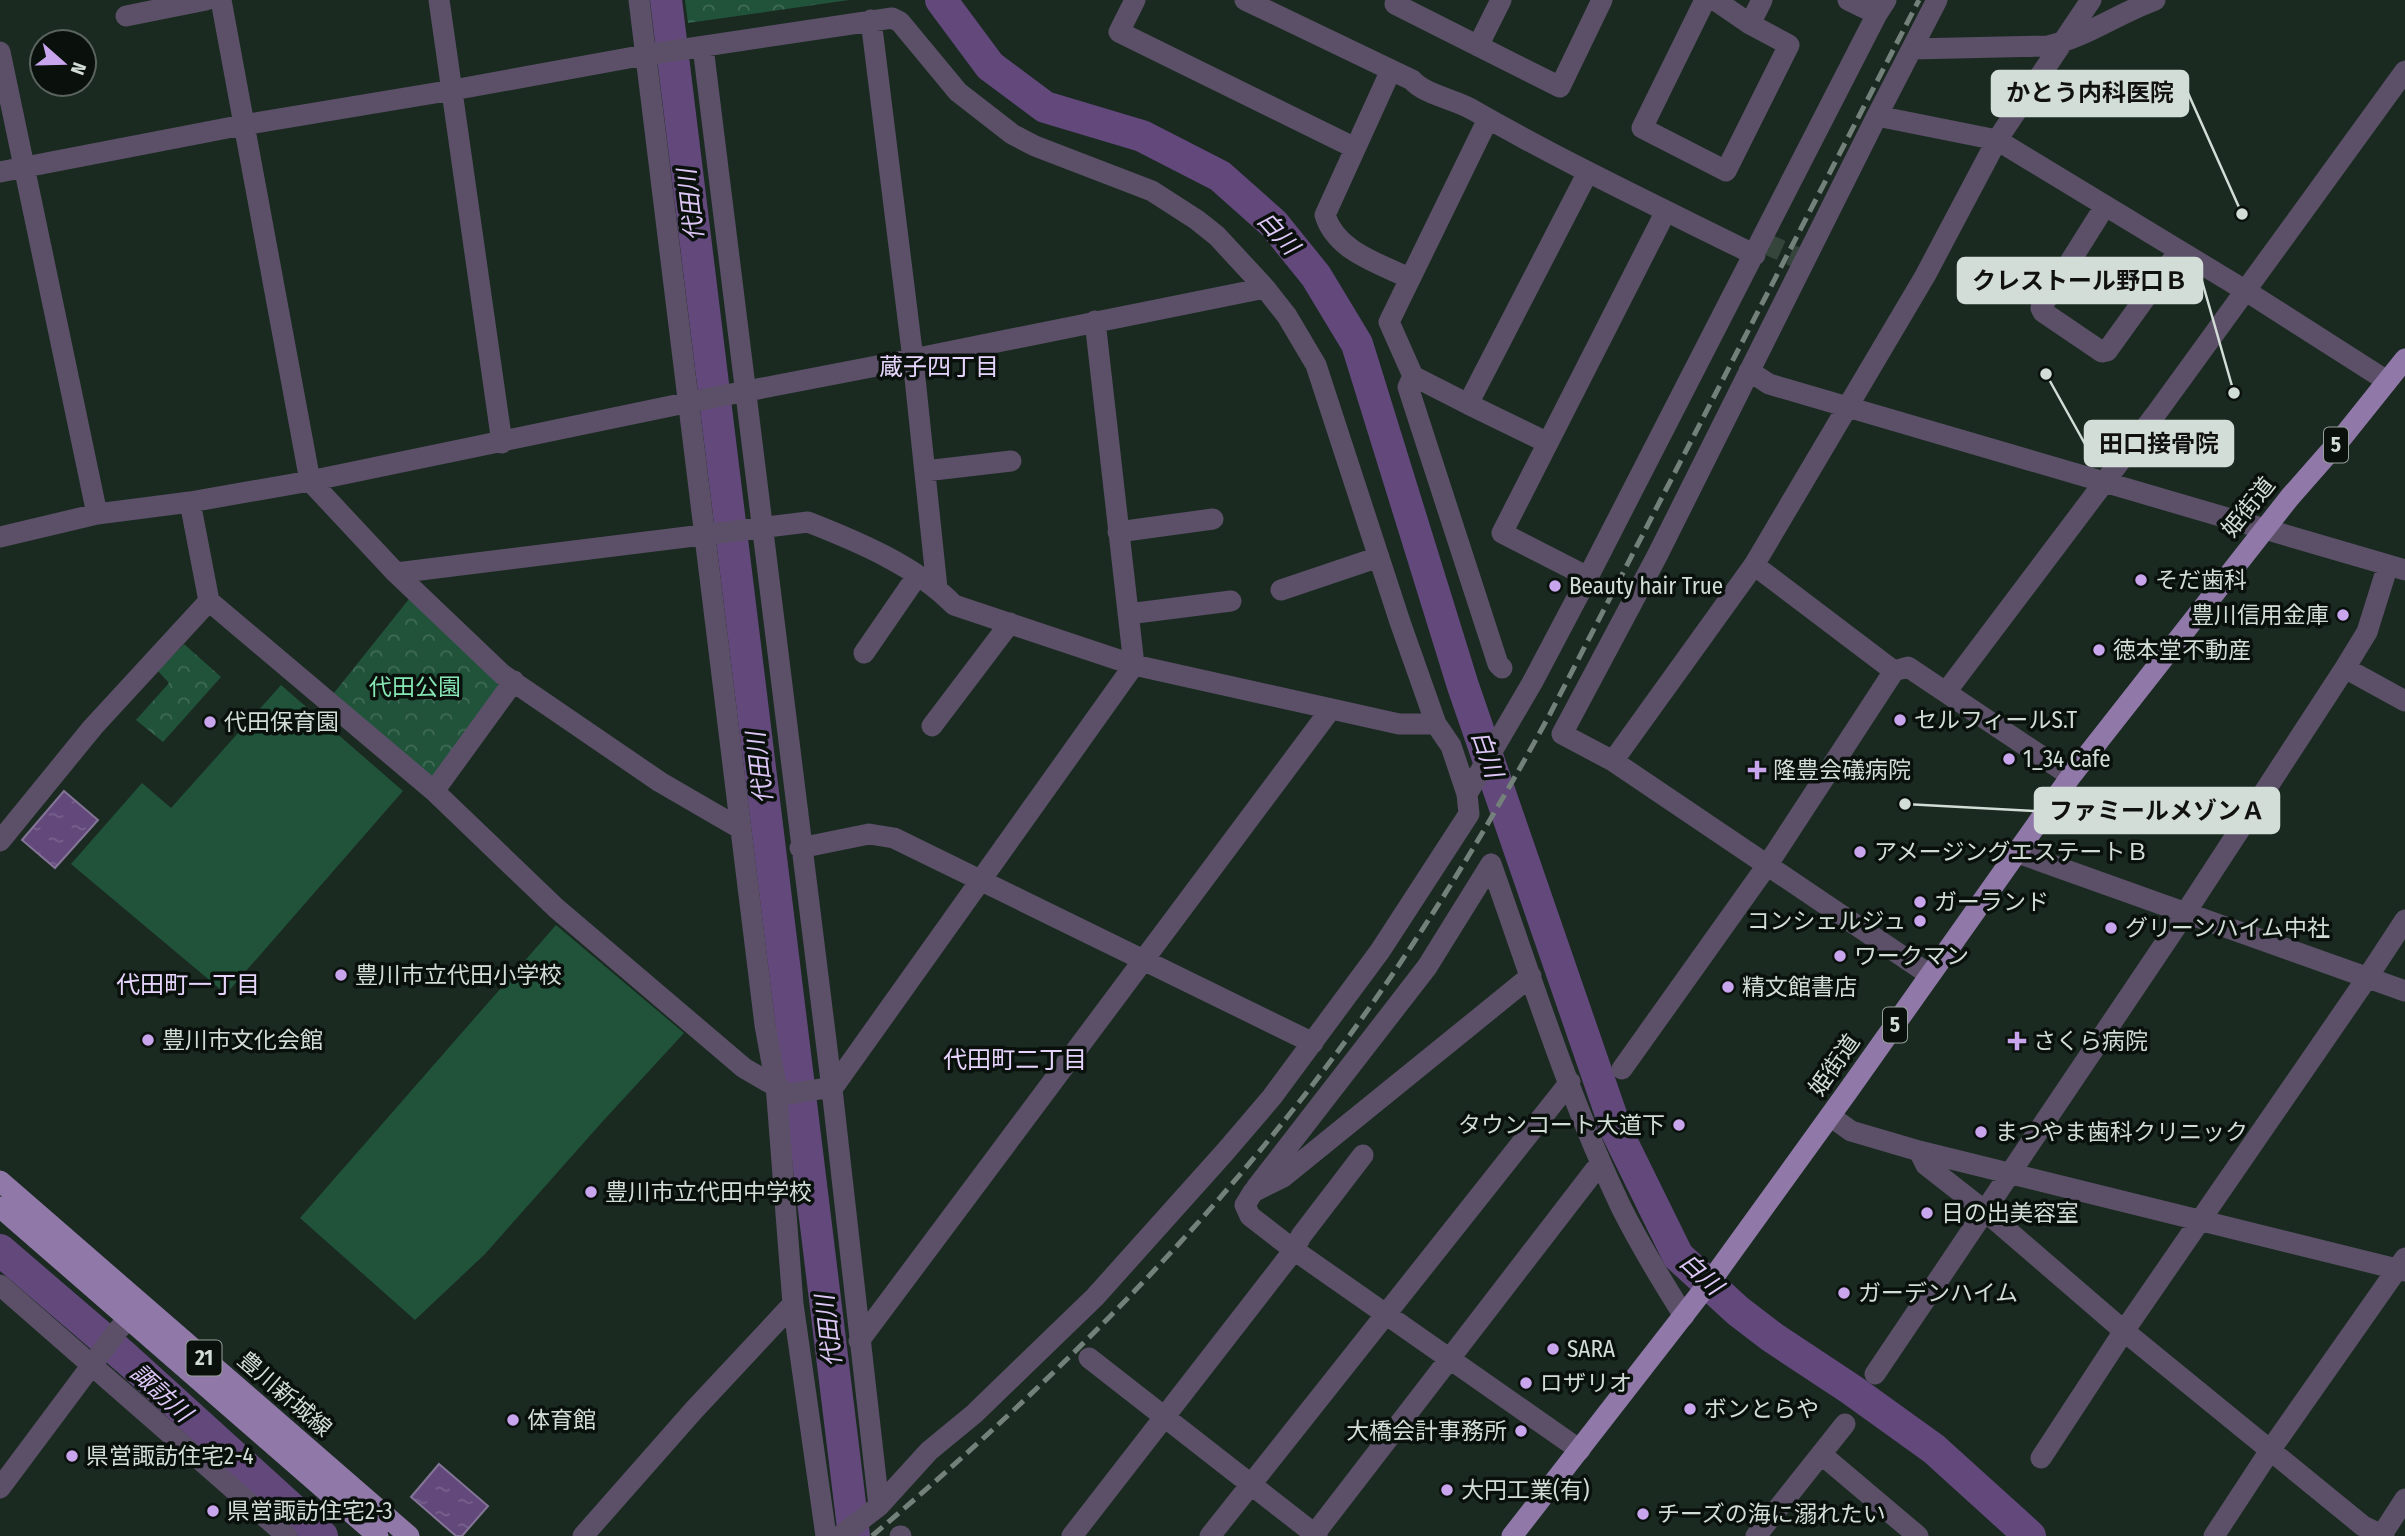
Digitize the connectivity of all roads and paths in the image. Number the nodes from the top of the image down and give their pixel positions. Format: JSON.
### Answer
{"nodes":[{"id":1,"x":206,"y":0,"type":"edge"},
{"id":2,"x":220,"y":0,"type":"edge"},
{"id":3,"x":439,"y":0,"type":"edge"},
{"id":4,"x":639,"y":0,"type":"edge"},
{"id":5,"x":1135,"y":0,"type":"edge"},
{"id":6,"x":1245,"y":0,"type":"edge"},
{"id":7,"x":1397,"y":0,"type":"edge"},
{"id":8,"x":1501,"y":0,"type":"edge"},
{"id":9,"x":1602,"y":0,"type":"edge"},
{"id":10,"x":1705,"y":0,"type":"edge"},
{"id":11,"x":1715,"y":0,"type":"edge"},
{"id":12,"x":1762,"y":0,"type":"edge"},
{"id":13,"x":1849,"y":0,"type":"edge"},
{"id":14,"x":1937,"y":0,"type":"edge"},
{"id":15,"x":2091,"y":0,"type":"edge"},
{"id":16,"x":2155,"y":0,"type":"edge"},
{"id":17,"x":1882,"y":7,"type":"edge"},
{"id":18,"x":126,"y":16,"type":"dead end"},
{"id":19,"x":871,"y":20,"type":"junction"},
{"id":20,"x":1750,"y":24,"type":"junction"},
{"id":21,"x":2064,"y":42,"type":"junction"},
{"id":22,"x":1478,"y":46,"type":"junction"},
{"id":23,"x":697,"y":48,"type":"junction"},
{"id":24,"x":1912,"y":49,"type":"junction"},
{"id":25,"x":0,"y":52,"type":"edge"},
{"id":26,"x":651,"y":54,"type":"junction"},
{"id":27,"x":1391,"y":70,"type":"junction"},
{"id":28,"x":2405,"y":71,"type":"edge"},
{"id":29,"x":453,"y":90,"type":"junction"},
{"id":30,"x":1877,"y":116,"type":"junction"},
{"id":31,"x":1488,"y":119,"type":"junction"},
{"id":32,"x":243,"y":125,"type":"junction"},
{"id":33,"x":1997,"y":141,"type":"junction"},
{"id":34,"x":1355,"y":148,"type":"junction"},
{"id":35,"x":25,"y":168,"type":"junction"},
{"id":36,"x":0,"y":172,"type":"edge"},
{"id":37,"x":1588,"y":172,"type":"junction"},
{"id":38,"x":2105,"y":206,"type":"junction"},
{"id":39,"x":1666,"y":211,"type":"junction"},
{"id":40,"x":2179,"y":251,"type":"junction"},
{"id":41,"x":1755,"y":255,"type":"junction"},
{"id":42,"x":1409,"y":278,"type":"junction"},
{"id":43,"x":1265,"y":288,"type":"junction"},
{"id":44,"x":2246,"y":291,"type":"junction"},
{"id":45,"x":1094,"y":321,"type":"junction"},
{"id":46,"x":913,"y":359,"type":"junction"},
{"id":47,"x":2404,"y":362,"type":"edge"},
{"id":48,"x":1749,"y":370,"type":"junction"},
{"id":49,"x":1413,"y":376,"type":"junction"},
{"id":50,"x":2387,"y":381,"type":"junction"},
{"id":51,"x":740,"y":393,"type":"junction"},
{"id":52,"x":692,"y":401,"type":"junction"},
{"id":53,"x":1468,"y":404,"type":"junction"},
{"id":54,"x":1848,"y":406,"type":"junction"},
{"id":55,"x":502,"y":443,"type":"junction"},
{"id":56,"x":1548,"y":443,"type":"junction"},
{"id":57,"x":1011,"y":461,"type":"dead end"},
{"id":58,"x":925,"y":471,"type":"junction"},
{"id":59,"x":310,"y":481,"type":"junction"},
{"id":60,"x":2104,"y":482,"type":"junction"},
{"id":61,"x":190,"y":502,"type":"junction"},
{"id":62,"x":97,"y":514,"type":"junction"},
{"id":63,"x":1213,"y":519,"type":"dead end"},
{"id":64,"x":757,"y":528,"type":"junction"},
{"id":65,"x":2265,"y":529,"type":"junction"},
{"id":66,"x":1118,"y":532,"type":"junction"},
{"id":67,"x":710,"y":535,"type":"junction"},
{"id":68,"x":0,"y":537,"type":"edge"},
{"id":69,"x":1380,"y":557,"type":"junction"},
{"id":70,"x":1754,"y":565,"type":"junction"},
{"id":71,"x":2397,"y":567,"type":"edge"},
{"id":72,"x":396,"y":573,"type":"junction"},
{"id":73,"x":917,"y":576,"type":"junction"},
{"id":74,"x":1588,"y":577,"type":"junction"},
{"id":75,"x":937,"y":588,"type":"junction"},
{"id":76,"x":1281,"y":590,"type":"dead end"},
{"id":77,"x":209,"y":601,"type":"junction"},
{"id":78,"x":1231,"y":601,"type":"dead end"},
{"id":79,"x":1128,"y":614,"type":"junction"},
{"id":80,"x":1010,"y":624,"type":"junction"},
{"id":81,"x":864,"y":653,"type":"dead end"},
{"id":82,"x":1133,"y":665,"type":"junction"},
{"id":83,"x":1502,"y":668,"type":"dead end"},
{"id":84,"x":2345,"y":668,"type":"junction"},
{"id":85,"x":1894,"y":671,"type":"junction"},
{"id":86,"x":514,"y":681,"type":"junction"},
{"id":87,"x":1946,"y":692,"type":"junction"},
{"id":88,"x":2405,"y":701,"type":"edge"},
{"id":89,"x":1331,"y":709,"type":"junction"},
{"id":90,"x":1436,"y":724,"type":"junction"},
{"id":91,"x":932,"y":726,"type":"dead end"},
{"id":92,"x":1613,"y":761,"type":"junction"},
{"id":93,"x":2071,"y":776,"type":"junction"},
{"id":94,"x":1470,"y":789,"type":"junction"},
{"id":95,"x":434,"y":791,"type":"junction"},
{"id":96,"x":741,"y":830,"type":"junction"},
{"id":97,"x":0,"y":841,"type":"edge"},
{"id":98,"x":800,"y":848,"type":"junction"},
{"id":99,"x":2018,"y":853,"type":"junction"},
{"id":100,"x":1768,"y":864,"type":"junction"},
{"id":101,"x":981,"y":879,"type":"junction"},
{"id":102,"x":2186,"y":912,"type":"junction"},
{"id":103,"x":2405,"y":920,"type":"edge"},
{"id":104,"x":1143,"y":961,"type":"junction"},
{"id":105,"x":1930,"y":975,"type":"junction"},
{"id":106,"x":1531,"y":976,"type":"junction"},
{"id":107,"x":2367,"y":978,"type":"junction"},
{"id":108,"x":2405,"y":990,"type":"edge"},
{"id":109,"x":1313,"y":1043,"type":"junction"},
{"id":110,"x":1622,"y":1069,"type":"dead end"},
{"id":111,"x":1570,"y":1082,"type":"junction"},
{"id":112,"x":826,"y":1089,"type":"junction"},
{"id":113,"x":782,"y":1090,"type":"junction"},
{"id":114,"x":1830,"y":1116,"type":"junction"},
{"id":115,"x":1919,"y":1151,"type":"junction"},
{"id":116,"x":1363,"y":1155,"type":"dead end"},
{"id":117,"x":1595,"y":1170,"type":"dead end"},
{"id":118,"x":2011,"y":1173,"type":"junction"},
{"id":119,"x":0,"y":1181,"type":"edge"},
{"id":120,"x":1253,"y":1192,"type":"junction"},
{"id":121,"x":0,"y":1207,"type":"edge"},
{"id":122,"x":1986,"y":1212,"type":"junction"},
{"id":123,"x":2203,"y":1219,"type":"junction"},
{"id":124,"x":1294,"y":1250,"type":"junction"},
{"id":125,"x":2403,"y":1266,"type":"edge"},
{"id":126,"x":0,"y":1285,"type":"edge"},
{"id":127,"x":793,"y":1304,"type":"junction"},
{"id":128,"x":1688,"y":1311,"type":"junction"},
{"id":129,"x":1386,"y":1313,"type":"junction"},
{"id":130,"x":129,"y":1317,"type":"junction"},
{"id":131,"x":2124,"y":1331,"type":"junction"},
{"id":132,"x":859,"y":1340,"type":"junction"},
{"id":133,"x":1089,"y":1358,"type":"dead end"},
{"id":134,"x":1449,"y":1358,"type":"junction"},
{"id":135,"x":96,"y":1359,"type":"junction"},
{"id":136,"x":1875,"y":1374,"type":"dead end"},
{"id":137,"x":1165,"y":1417,"type":"junction"},
{"id":138,"x":1845,"y":1424,"type":"dead end"},
{"id":139,"x":2271,"y":1449,"type":"junction"},
{"id":140,"x":1580,"y":1450,"type":"junction"},
{"id":141,"x":1821,"y":1454,"type":"junction"},
{"id":142,"x":2041,"y":1458,"type":"dead end"},
{"id":143,"x":1251,"y":1485,"type":"junction"},
{"id":144,"x":0,"y":1488,"type":"edge"},
{"id":145,"x":2405,"y":1499,"type":"edge"},
{"id":146,"x":879,"y":1506,"type":"junction"},
{"id":147,"x":848,"y":1530,"type":"edge"},
{"id":148,"x":1315,"y":1535,"type":"edge"},
{"id":149,"x":287,"y":1536,"type":"edge"},
{"id":150,"x":378,"y":1536,"type":"edge"},
{"id":151,"x":408,"y":1536,"type":"edge"},
{"id":152,"x":583,"y":1536,"type":"edge"},
{"id":153,"x":825,"y":1536,"type":"edge"},
{"id":154,"x":1072,"y":1536,"type":"edge"},
{"id":155,"x":1210,"y":1536,"type":"edge"},
{"id":156,"x":1513,"y":1536,"type":"edge"},
{"id":157,"x":1756,"y":1536,"type":"edge"},
{"id":158,"x":1918,"y":1536,"type":"edge"},
{"id":159,"x":2214,"y":1536,"type":"edge"},
{"id":160,"x":2382,"y":1536,"type":"edge"}],
"edges":[{"from":1,"to":18,"type":"street"},
{"from":2,"to":32,"type":"street"},
{"from":3,"to":29,"type":"street"},
{"from":4,"to":26,"type":"street"},
{"from":5,"to":34,"type":"street"},
{"from":6,"to":27,"type":"street"},
{"from":7,"to":22,"type":"street"},
{"from":8,"to":22,"type":"street"},
{"from":9,"to":22,"type":"street"},
{"from":10,"to":20,"type":"street"},
{"from":11,"to":20,"type":"street"},
{"from":12,"to":20,"type":"street"},
{"from":13,"to":17,"type":"street"},
{"from":14,"to":24,"type":"street"},
{"from":15,"to":21,"type":"street"},
{"from":16,"to":21,"type":"street"},
{"from":17,"to":41,"type":"street"},
{"from":19,"to":23,"type":"street"},
{"from":19,"to":43,"type":"street"},
{"from":19,"to":46,"type":"street"},
{"from":21,"to":24,"type":"street"},
{"from":21,"to":33,"type":"street"},
{"from":23,"to":26,"type":"street"},
{"from":23,"to":51,"type":"street"},
{"from":24,"to":30,"type":"street"},
{"from":25,"to":35,"type":"street"},
{"from":26,"to":29,"type":"street"},
{"from":26,"to":52,"type":"street"},
{"from":27,"to":31,"type":"street"},
{"from":27,"to":34,"type":"street"},
{"from":28,"to":44,"type":"street"},
{"from":29,"to":32,"type":"street"},
{"from":29,"to":55,"type":"street"},
{"from":30,"to":33,"type":"street"},
{"from":30,"to":48,"type":"street"},
{"from":31,"to":37,"type":"street"},
{"from":31,"to":42,"type":"street"},
{"from":32,"to":35,"type":"street"},
{"from":32,"to":59,"type":"street"},
{"from":33,"to":38,"type":"street"},
{"from":33,"to":54,"type":"street"},
{"from":34,"to":42,"type":"street"},
{"from":35,"to":36,"type":"street"},
{"from":35,"to":62,"type":"street"},
{"from":37,"to":39,"type":"street"},
{"from":37,"to":53,"type":"street"},
{"from":38,"to":40,"type":"street"},
{"from":38,"to":40,"type":"street"},
{"from":39,"to":41,"type":"street"},
{"from":39,"to":56,"type":"street"},
{"from":40,"to":44,"type":"street"},
{"from":41,"to":74,"type":"street"},
{"from":42,"to":49,"type":"street"},
{"from":43,"to":45,"type":"street"},
{"from":43,"to":69,"type":"street"},
{"from":44,"to":50,"type":"street"},
{"from":44,"to":60,"type":"street"},
{"from":45,"to":46,"type":"street"},
{"from":45,"to":66,"type":"street"},
{"from":46,"to":51,"type":"street"},
{"from":46,"to":58,"type":"street"},
{"from":47,"to":50,"type":"main road","name":"姫街道","number":"5"},
{"from":48,"to":54,"type":"street"},
{"from":48,"to":92,"type":"street"},
{"from":49,"to":53,"type":"street"},
{"from":49,"to":83,"type":"street"},
{"from":50,"to":65,"type":"main road","name":"姫街道","number":"5"},
{"from":51,"to":52,"type":"street"},
{"from":51,"to":64,"type":"street"},
{"from":52,"to":55,"type":"street"},
{"from":52,"to":67,"type":"street"},
{"from":53,"to":56,"type":"street"},
{"from":54,"to":60,"type":"street"},
{"from":54,"to":70,"type":"street"},
{"from":55,"to":59,"type":"street"},
{"from":56,"to":74,"type":"street"},
{"from":57,"to":58,"type":"street"},
{"from":58,"to":75,"type":"street"},
{"from":59,"to":61,"type":"street"},
{"from":59,"to":72,"type":"street"},
{"from":60,"to":65,"type":"street"},
{"from":60,"to":87,"type":"street"},
{"from":61,"to":62,"type":"street"},
{"from":61,"to":77,"type":"street"},
{"from":62,"to":68,"type":"street"},
{"from":63,"to":66,"type":"street"},
{"from":64,"to":67,"type":"street"},
{"from":64,"to":73,"type":"street"},
{"from":64,"to":98,"type":"street"},
{"from":65,"to":71,"type":"street"},
{"from":65,"to":93,"type":"main road","name":"姫街道","number":"5"},
{"from":66,"to":79,"type":"street"},
{"from":67,"to":72,"type":"street"},
{"from":67,"to":96,"type":"street"},
{"from":69,"to":76,"type":"street"},
{"from":69,"to":90,"type":"street"},
{"from":70,"to":85,"type":"street"},
{"from":70,"to":92,"type":"street"},
{"from":71,"to":84,"type":"street"},
{"from":72,"to":86,"type":"street"},
{"from":73,"to":75,"type":"street"},
{"from":73,"to":81,"type":"street"},
{"from":74,"to":94,"type":"street"},
{"from":75,"to":80,"type":"street"},
{"from":77,"to":95,"type":"street"},
{"from":77,"to":97,"type":"street"},
{"from":78,"to":79,"type":"street"},
{"from":79,"to":82,"type":"street"},
{"from":80,"to":82,"type":"street"},
{"from":80,"to":91,"type":"street"},
{"from":82,"to":89,"type":"street"},
{"from":82,"to":101,"type":"street"},
{"from":84,"to":88,"type":"street"},
{"from":84,"to":102,"type":"street"},
{"from":85,"to":87,"type":"street"},
{"from":85,"to":100,"type":"street"},
{"from":86,"to":95,"type":"street"},
{"from":86,"to":96,"type":"street"},
{"from":87,"to":93,"type":"street"},
{"from":89,"to":90,"type":"street"},
{"from":89,"to":104,"type":"street"},
{"from":90,"to":94,"type":"street"},
{"from":92,"to":100,"type":"street"},
{"from":93,"to":99,"type":"main road","name":"姫街道","number":"5"},
{"from":94,"to":109,"type":"street"},
{"from":95,"to":113,"type":"street"},
{"from":96,"to":113,"type":"street"},
{"from":98,"to":101,"type":"street"},
{"from":98,"to":112,"type":"street"},
{"from":99,"to":102,"type":"street"},
{"from":99,"to":105,"type":"main road","name":"姫街道","number":"5"},
{"from":100,"to":105,"type":"street"},
{"from":100,"to":110,"type":"street"},
{"from":101,"to":104,"type":"street"},
{"from":101,"to":112,"type":"street"},
{"from":102,"to":107,"type":"street"},
{"from":102,"to":118,"type":"street"},
{"from":103,"to":107,"type":"street"},
{"from":104,"to":109,"type":"street"},
{"from":104,"to":132,"type":"street"},
{"from":105,"to":114,"type":"main road","name":"姫街道","number":"5"},
{"from":106,"to":111,"type":"street"},
{"from":106,"to":120,"type":"street"},
{"from":106,"to":120,"type":"street"},
{"from":107,"to":108,"type":"street"},
{"from":107,"to":123,"type":"street"},
{"from":109,"to":146,"type":"street"},
{"from":111,"to":128,"type":"street"},
{"from":111,"to":129,"type":"street"},
{"from":112,"to":113,"type":"street"},
{"from":112,"to":132,"type":"street"},
{"from":113,"to":127,"type":"street"},
{"from":114,"to":115,"type":"street"},
{"from":114,"to":128,"type":"main road","name":"姫街道","number":"5"},
{"from":115,"to":118,"type":"street"},
{"from":115,"to":122,"type":"street"},
{"from":116,"to":124,"type":"street"},
{"from":117,"to":134,"type":"street"},
{"from":118,"to":122,"type":"street"},
{"from":118,"to":123,"type":"street"},
{"from":119,"to":130,"type":"main road","name":"豊川新城線","number":"21"},
{"from":120,"to":124,"type":"street"},
{"from":121,"to":130,"type":"main road","name":"豊川新城線","number":"21"},
{"from":122,"to":131,"type":"street"},
{"from":122,"to":136,"type":"street"},
{"from":123,"to":125,"type":"street"},
{"from":123,"to":131,"type":"street"},
{"from":124,"to":129,"type":"street"},
{"from":124,"to":137,"type":"street"},
{"from":125,"to":139,"type":"street"},
{"from":126,"to":135,"type":"street"},
{"from":127,"to":152,"type":"street"},
{"from":127,"to":153,"type":"street"},
{"from":128,"to":140,"type":"main road","name":"姫街道","number":"5"},
{"from":129,"to":134,"type":"street"},
{"from":129,"to":143,"type":"street"},
{"from":130,"to":135,"type":"street"},
{"from":130,"to":150,"type":"main road","name":"豊川新城線","number":"21"},
{"from":130,"to":151,"type":"main road","name":"豊川新城線","number":"21"},
{"from":131,"to":139,"type":"street"},
{"from":131,"to":142,"type":"street"},
{"from":132,"to":146,"type":"street"},
{"from":133,"to":137,"type":"street"},
{"from":134,"to":140,"type":"street"},
{"from":134,"to":148,"type":"street"},
{"from":135,"to":144,"type":"street"},
{"from":135,"to":149,"type":"street"},
{"from":137,"to":143,"type":"street"},
{"from":137,"to":154,"type":"street"},
{"from":138,"to":141,"type":"street"},
{"from":139,"to":159,"type":"street"},
{"from":139,"to":160,"type":"street"},
{"from":140,"to":156,"type":"main road","name":"姫街道","number":"5"},
{"from":141,"to":157,"type":"street"},
{"from":141,"to":158,"type":"street"},
{"from":143,"to":148,"type":"street"},
{"from":143,"to":155,"type":"street"},
{"from":145,"to":160,"type":"street"},
{"from":146,"to":147,"type":"street"}]}
